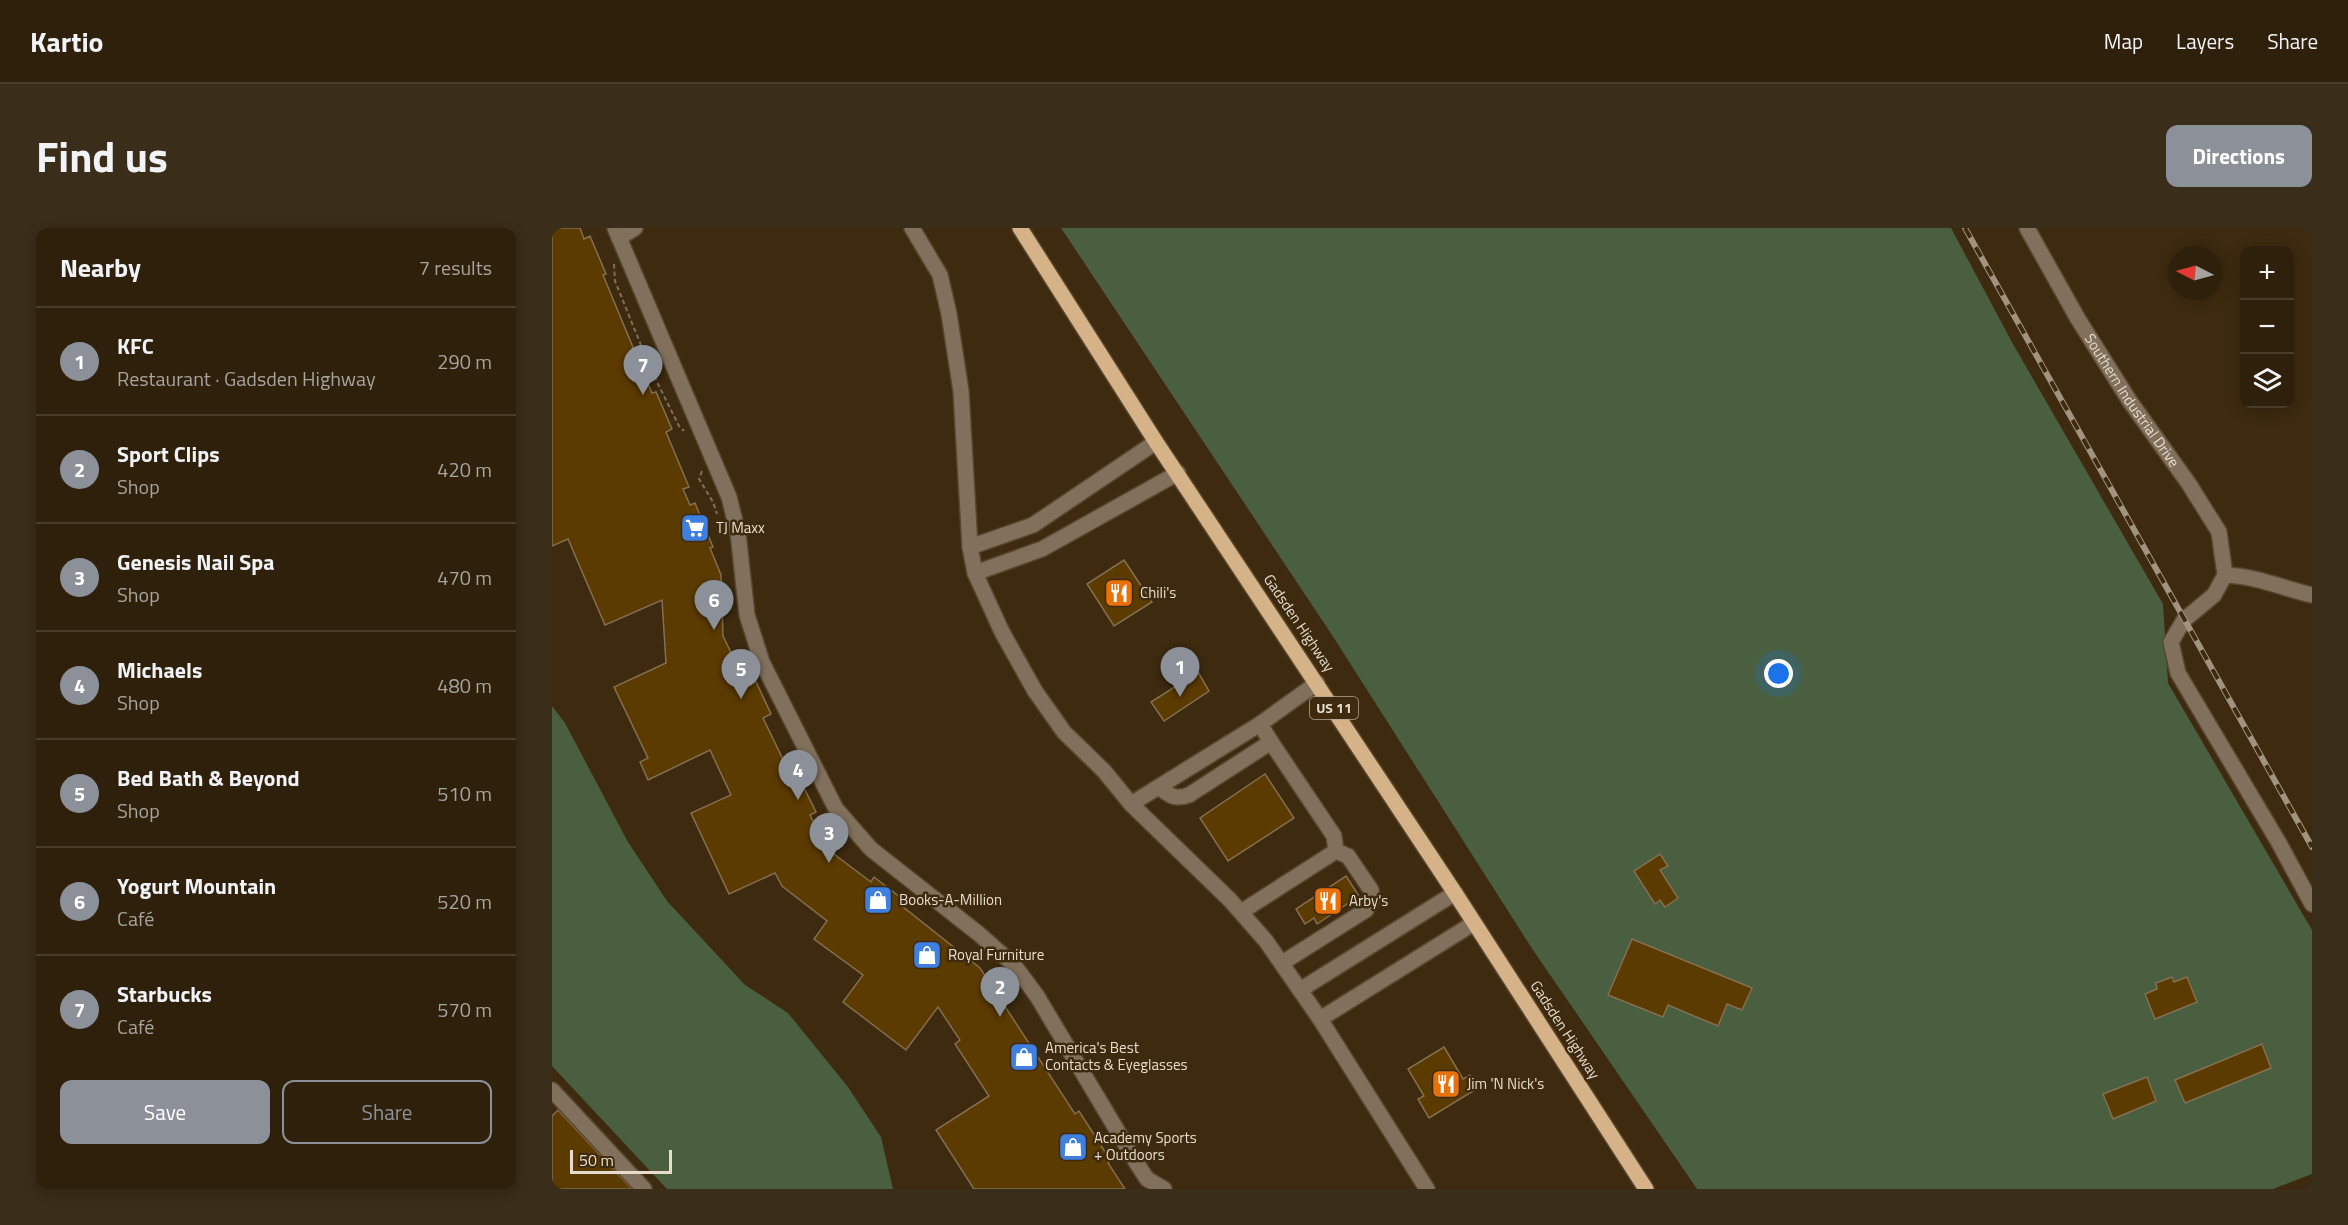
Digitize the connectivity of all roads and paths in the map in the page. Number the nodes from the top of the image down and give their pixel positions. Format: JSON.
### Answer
{"nodes":[{"id":1,"x":635,"y":228,"type":"edge"},
{"id":2,"x":912,"y":228,"type":"edge"},
{"id":3,"x":1020,"y":228,"type":"edge"},
{"id":4,"x":2027,"y":228,"type":"edge"},
{"id":5,"x":617,"y":233,"type":"edge"},
{"id":6,"x":614,"y":263,"type":"dead end"},
{"id":7,"x":686,"y":432,"type":"dead end"},
{"id":8,"x":1156,"y":442,"type":"junction"},
{"id":9,"x":703,"y":470,"type":"dead end"},
{"id":10,"x":1178,"y":473,"type":"junction"},
{"id":11,"x":720,"y":522,"type":"dead end"},
{"id":12,"x":970,"y":547,"type":"junction"},
{"id":13,"x":975,"y":573,"type":"junction"},
{"id":14,"x":2225,"y":575,"type":"junction"},
{"id":15,"x":2312,"y":595,"type":"edge"},
{"id":16,"x":1317,"y":683,"type":"junction"},
{"id":17,"x":1260,"y":724,"type":"junction"},
{"id":18,"x":1271,"y":742,"type":"junction"},
{"id":19,"x":1159,"y":787,"type":"junction"},
{"id":20,"x":1131,"y":804,"type":"junction"},
{"id":21,"x":1336,"y":851,"type":"junction"},
{"id":22,"x":1455,"y":893,"type":"junction"},
{"id":23,"x":2312,"y":904,"type":"edge"},
{"id":24,"x":1241,"y":912,"type":"junction"},
{"id":25,"x":1474,"y":923,"type":"junction"},
{"id":26,"x":1282,"y":963,"type":"junction"},
{"id":27,"x":1300,"y":990,"type":"junction"},
{"id":28,"x":1320,"y":1019,"type":"junction"},
{"id":29,"x":552,"y":1090,"type":"edge"},
{"id":30,"x":1150,"y":1184,"type":"edge"},
{"id":31,"x":644,"y":1189,"type":"edge"},
{"id":32,"x":1164,"y":1189,"type":"edge"},
{"id":33,"x":1427,"y":1189,"type":"edge"},
{"id":34,"x":1646,"y":1189,"type":"edge"}],
"edges":[{"from":1,"to":5,"type":"street"},
{"from":2,"to":12,"type":"street"},
{"from":3,"to":8,"type":"main road","name":"Gadsden Highway","number":"US 11"},
{"from":4,"to":14,"type":"street","name":"Southern Industrial Drive"},
{"from":5,"to":30,"type":"street"},
{"from":6,"to":7,"type":"path"},
{"from":8,"to":10,"type":"main road","name":"Gadsden Highway","number":"US 11"},
{"from":8,"to":12,"type":"street"},
{"from":9,"to":11,"type":"path"},
{"from":10,"to":13,"type":"street"},
{"from":10,"to":16,"type":"main road","name":"Gadsden Highway","number":"US 11"},
{"from":12,"to":13,"type":"street"},
{"from":13,"to":20,"type":"street"},
{"from":14,"to":15,"type":"street"},
{"from":14,"to":23,"type":"street"},
{"from":16,"to":17,"type":"street"},
{"from":16,"to":22,"type":"main road","name":"Gadsden Highway","number":"US 11"},
{"from":17,"to":18,"type":"street"},
{"from":17,"to":19,"type":"street"},
{"from":18,"to":19,"type":"street"},
{"from":18,"to":21,"type":"street"},
{"from":19,"to":20,"type":"street"},
{"from":20,"to":24,"type":"street"},
{"from":21,"to":24,"type":"street"},
{"from":21,"to":26,"type":"street"},
{"from":22,"to":25,"type":"main road","name":"Gadsden Highway","number":"US 11"},
{"from":22,"to":27,"type":"street"},
{"from":24,"to":26,"type":"street"},
{"from":25,"to":28,"type":"street"},
{"from":25,"to":34,"type":"main road","name":"Gadsden Highway","number":"US 11"},
{"from":26,"to":27,"type":"street"},
{"from":27,"to":28,"type":"street"},
{"from":28,"to":33,"type":"street"},
{"from":29,"to":31,"type":"street"},
{"from":30,"to":32,"type":"street"}]}
